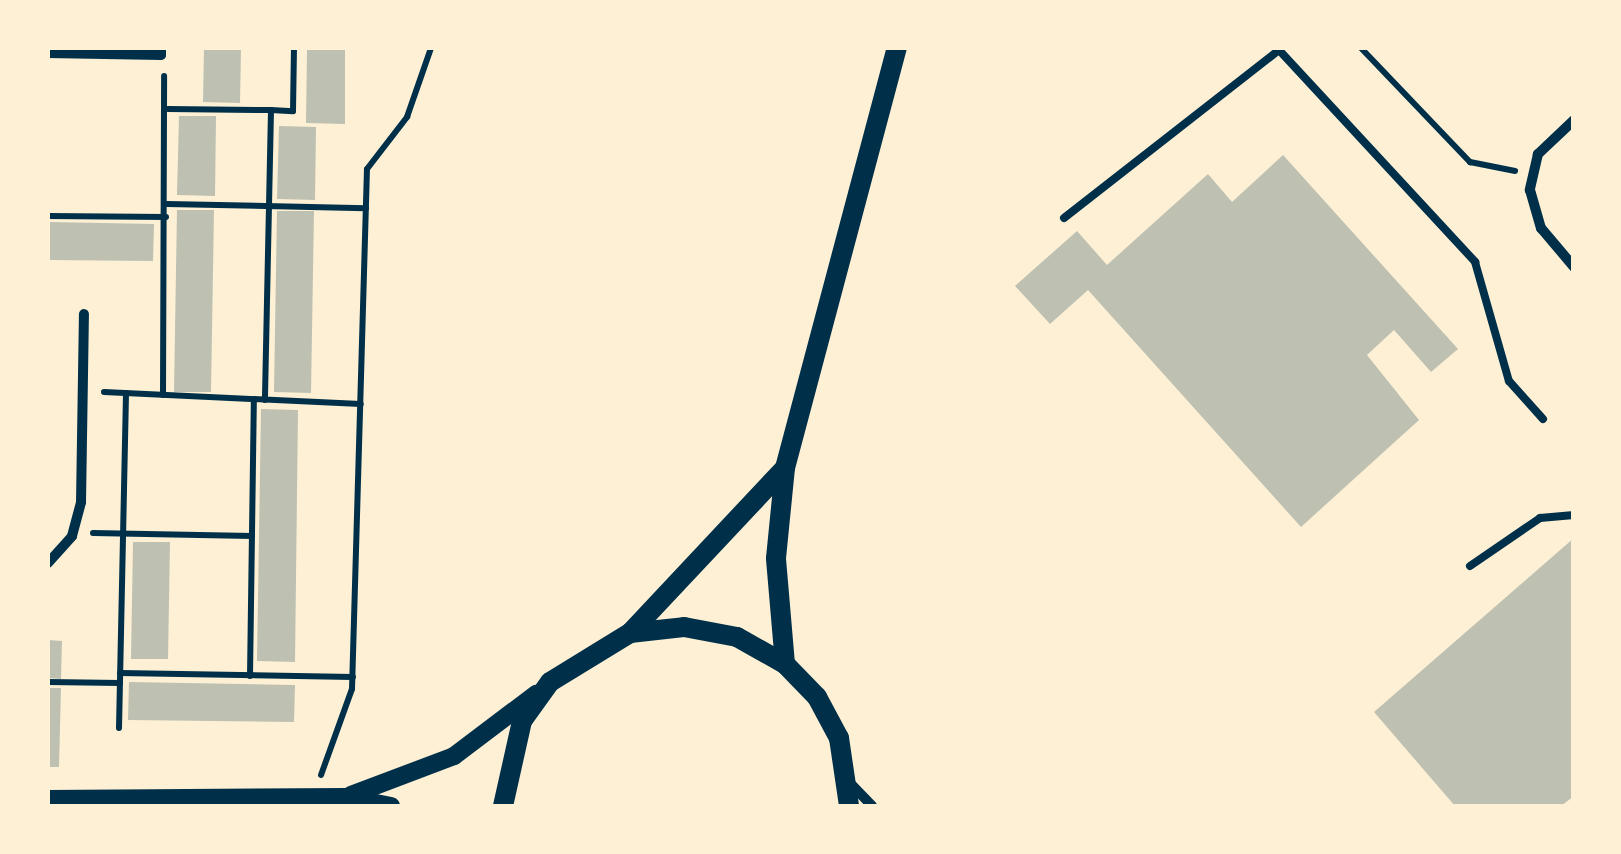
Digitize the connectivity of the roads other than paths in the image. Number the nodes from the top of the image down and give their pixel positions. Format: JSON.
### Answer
{"nodes":[{"id":1,"x":897,"y":48,"type":"edge"},
{"id":2,"x":161,"y":51,"type":"edge"},
{"id":3,"x":48,"y":53,"type":"edge"},
{"id":4,"x":1574,"y":120,"type":"edge"},
{"id":5,"x":1064,"y":218,"type":"dead end"},
{"id":6,"x":1574,"y":267,"type":"edge"},
{"id":7,"x":84,"y":314,"type":"dead end"},
{"id":8,"x":1543,"y":420,"type":"dead end"},
{"id":9,"x":785,"y":468,"type":"junction"},
{"id":10,"x":1574,"y":515,"type":"edge"},
{"id":11,"x":48,"y":563,"type":"edge"},
{"id":12,"x":1470,"y":566,"type":"dead end"},
{"id":13,"x":630,"y":633,"type":"junction"},
{"id":14,"x":785,"y":664,"type":"junction"},
{"id":15,"x":550,"y":682,"type":"junction"},
{"id":16,"x":850,"y":783,"type":"junction"},
{"id":17,"x":346,"y":796,"type":"junction"},
{"id":18,"x":53,"y":802,"type":"edge"},
{"id":19,"x":391,"y":806,"type":"edge"},
{"id":20,"x":503,"y":806,"type":"edge"},
{"id":21,"x":849,"y":806,"type":"edge"},
{"id":22,"x":872,"y":806,"type":"edge"}],
"edges":[{"from":1,"to":9,"type":"main road"},
{"from":2,"to":3,"type":"street"},
{"from":4,"to":6,"type":"street"},
{"from":5,"to":8,"type":"lane"},
{"from":7,"to":11,"type":"street"},
{"from":9,"to":13,"type":"main road"},
{"from":9,"to":14,"type":"main road"},
{"from":10,"to":12,"type":"lane"},
{"from":13,"to":14,"type":"main road"},
{"from":13,"to":15,"type":"main road"},
{"from":14,"to":16,"type":"main road"},
{"from":15,"to":17,"type":"street"},
{"from":15,"to":20,"type":"main road"},
{"from":16,"to":21,"type":"main road"},
{"from":16,"to":22,"type":"street"},
{"from":17,"to":18,"type":"street"},
{"from":17,"to":19,"type":"street"}]}
